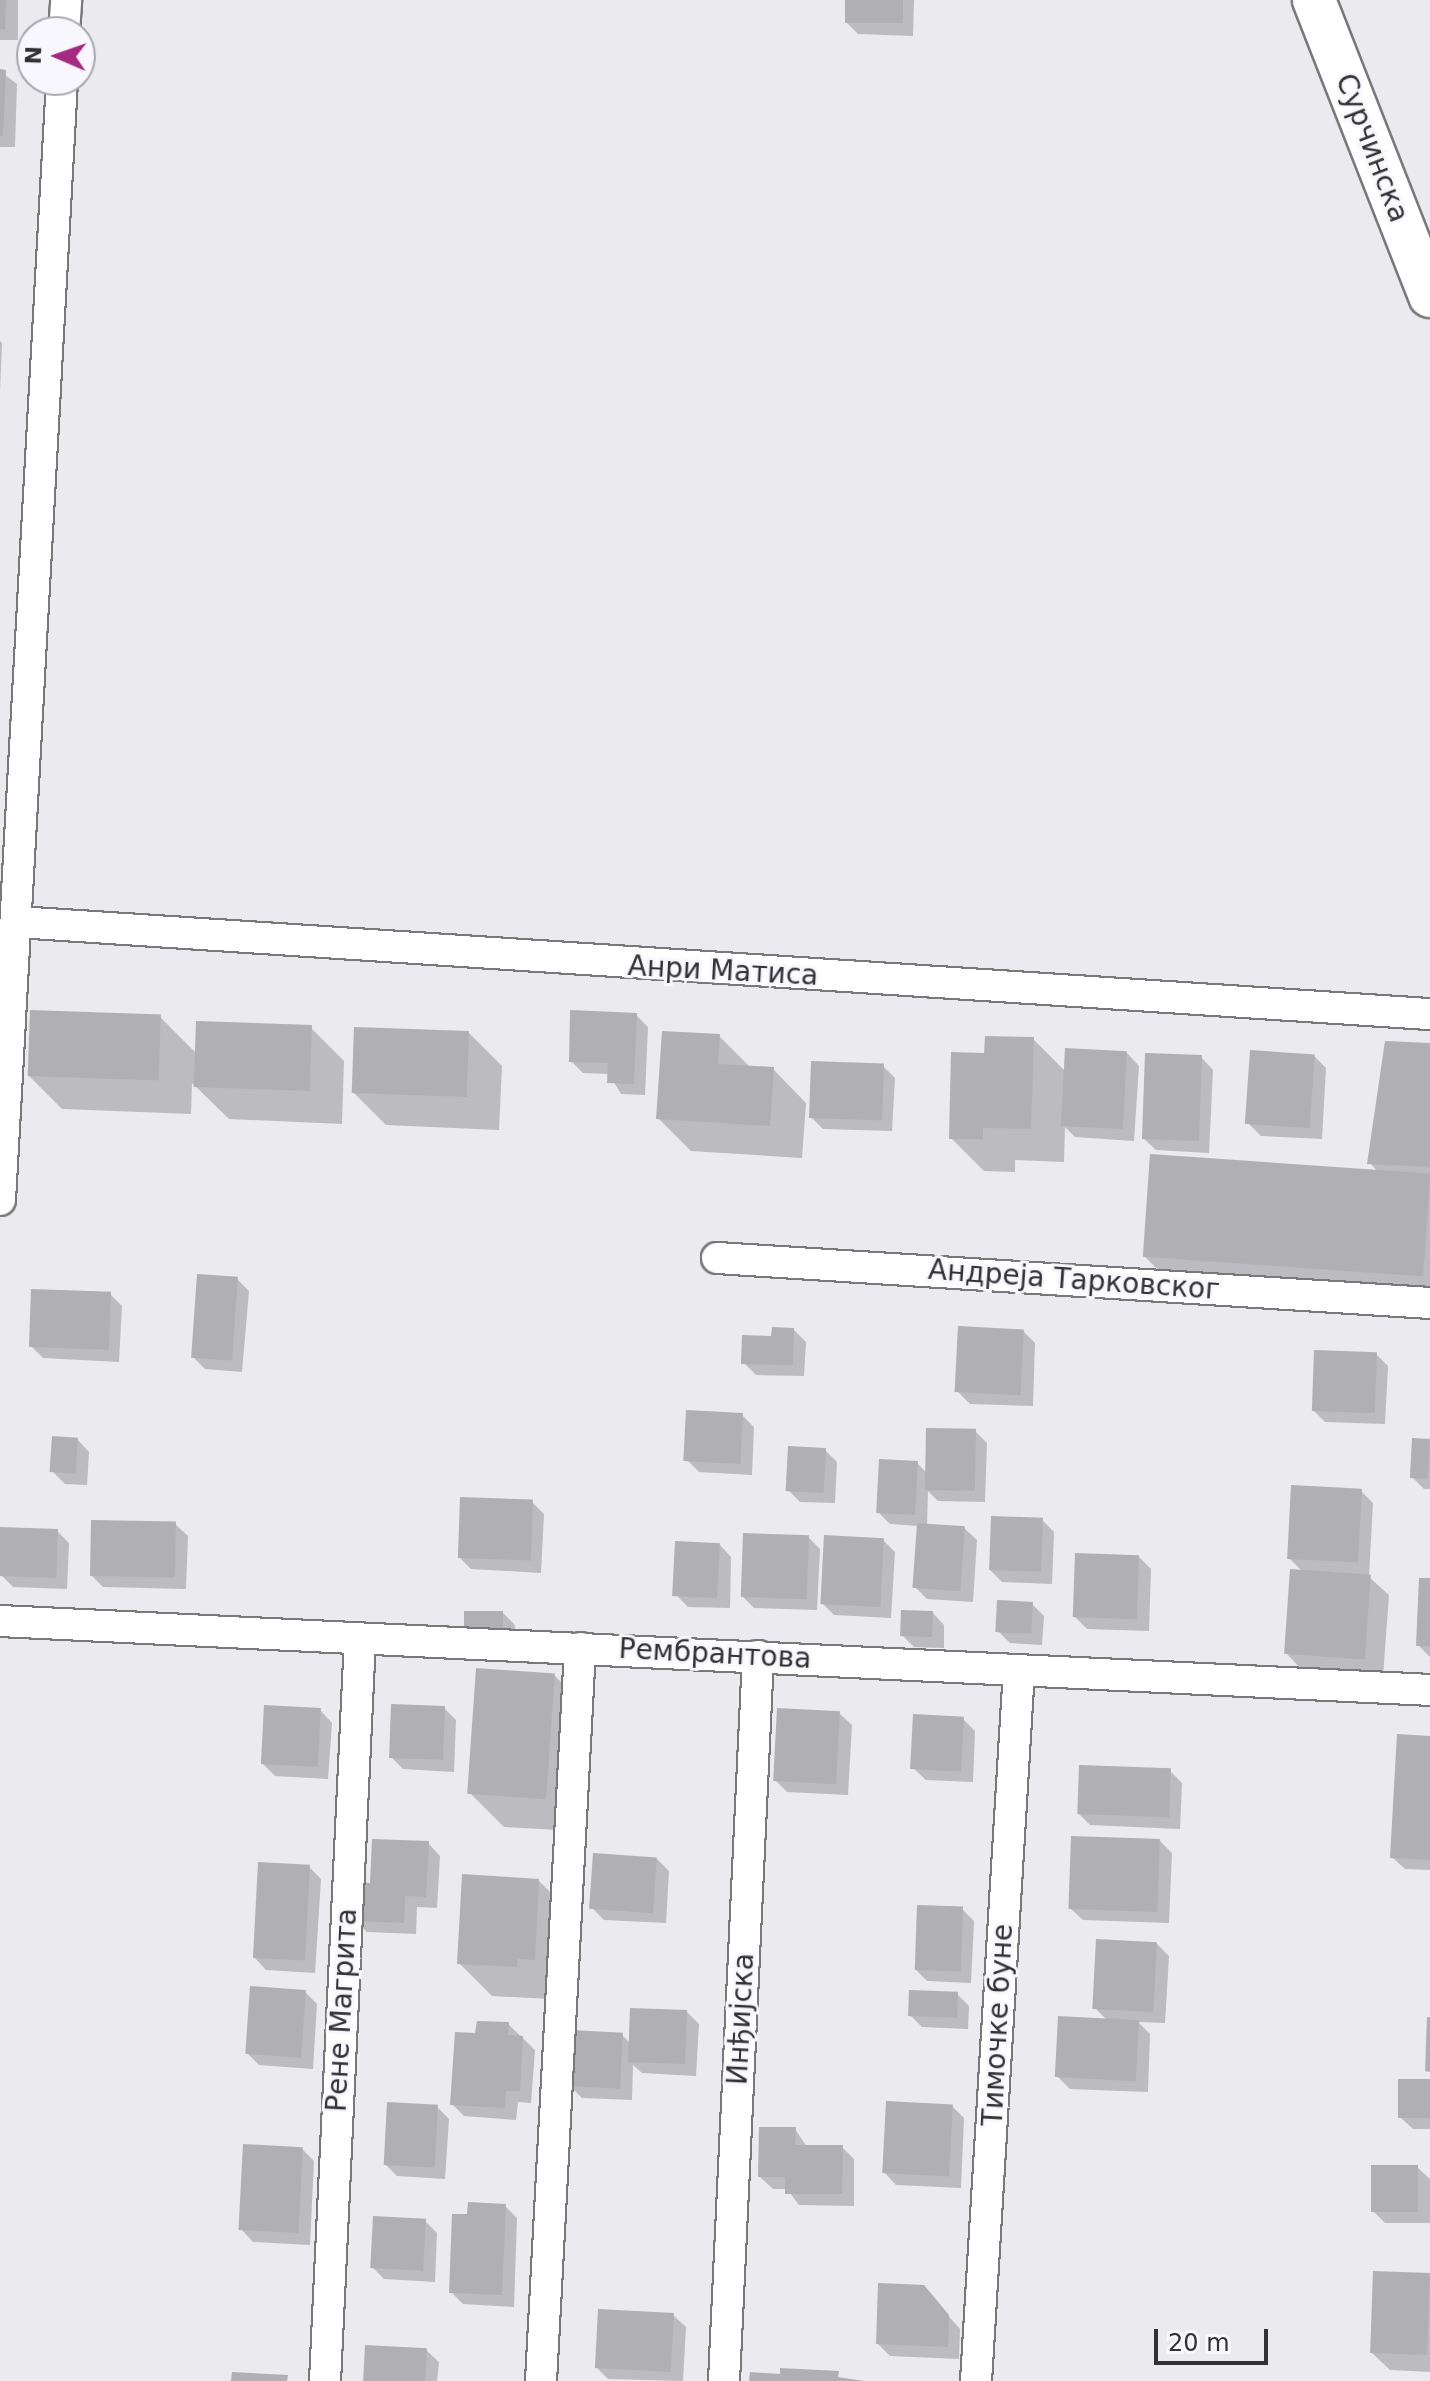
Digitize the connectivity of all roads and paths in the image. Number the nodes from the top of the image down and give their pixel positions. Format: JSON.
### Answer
{"nodes":[{"id":1,"x":1314,"y":0,"type":"edge"},
{"id":2,"x":61,"y":96,"type":"edge"},
{"id":3,"x":1430,"y":296,"type":"edge"},
{"id":4,"x":17,"y":922,"type":"junction"},
{"id":5,"x":1430,"y":1014,"type":"edge"},
{"id":6,"x":0,"y":1200,"type":"edge"},
{"id":7,"x":717,"y":1258,"type":"dead end"},
{"id":8,"x":1430,"y":1303,"type":"edge"},
{"id":9,"x":0,"y":1621,"type":"edge"},
{"id":10,"x":360,"y":1639,"type":"junction"},
{"id":11,"x":580,"y":1648,"type":"junction"},
{"id":12,"x":758,"y":1656,"type":"junction"},
{"id":13,"x":1019,"y":1670,"type":"junction"},
{"id":14,"x":1430,"y":1690,"type":"edge"},
{"id":15,"x":325,"y":2381,"type":"edge"},
{"id":16,"x":541,"y":2381,"type":"edge"},
{"id":17,"x":724,"y":2381,"type":"edge"},
{"id":18,"x":976,"y":2381,"type":"edge"}],
"edges":[{"from":1,"to":3,"type":"main road","name":"Сурчинска"},
{"from":2,"to":4,"type":"street"},
{"from":4,"to":5,"type":"street","name":"Анри Матиса"},
{"from":4,"to":6,"type":"street"},
{"from":7,"to":8,"type":"street","name":"Андреја Тарковског"},
{"from":9,"to":10,"type":"street","name":"Рембрантова"},
{"from":10,"to":11,"type":"street","name":"Рембрантова"},
{"from":10,"to":15,"type":"street","name":"Рене Магрита"},
{"from":11,"to":12,"type":"street","name":"Рембрантова"},
{"from":11,"to":16,"type":"street"},
{"from":12,"to":13,"type":"street","name":"Рембрантова"},
{"from":12,"to":17,"type":"street","name":"Инђијска"},
{"from":13,"to":14,"type":"street","name":"Рембрантова"},
{"from":13,"to":18,"type":"street","name":"Тимочке буне"}]}
